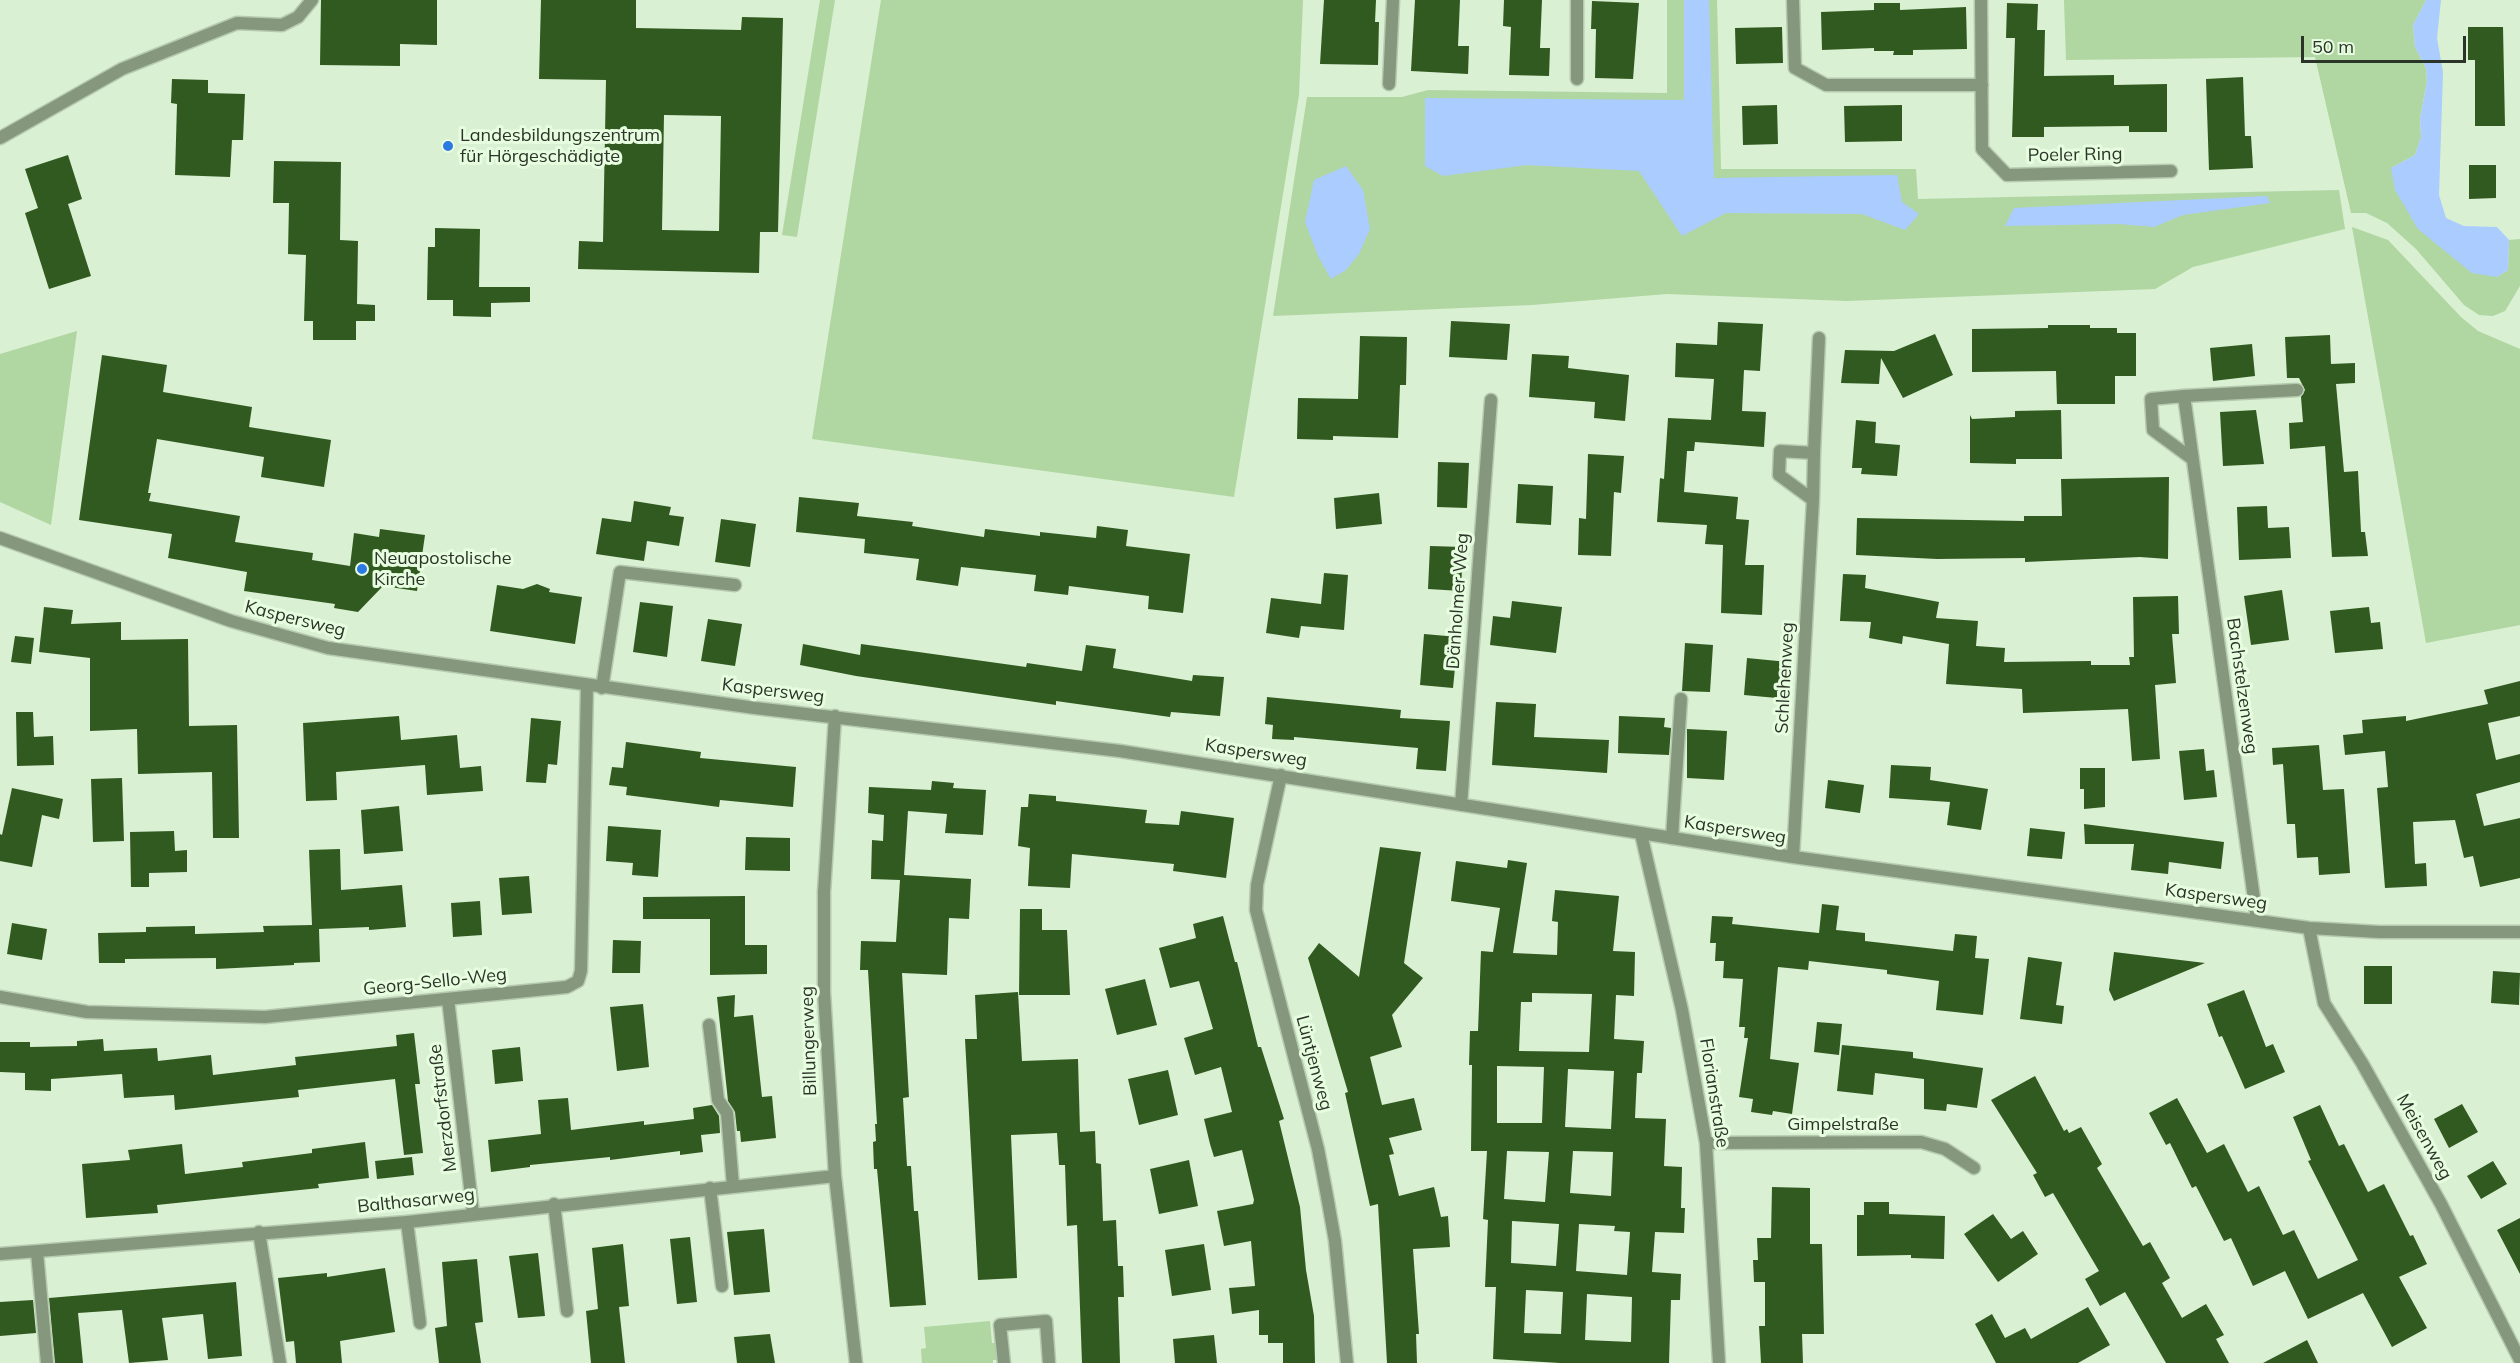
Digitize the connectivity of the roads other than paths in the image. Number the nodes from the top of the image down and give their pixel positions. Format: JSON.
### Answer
{"nodes":[{"id":1,"x":312,"y":0,"type":"edge"},
{"id":2,"x":1393,"y":0,"type":"edge"},
{"id":3,"x":1577,"y":0,"type":"edge"},
{"id":4,"x":1793,"y":0,"type":"edge"},
{"id":5,"x":1981,"y":0,"type":"edge"},
{"id":6,"x":1577,"y":79,"type":"dead end"},
{"id":7,"x":1389,"y":84,"type":"dead end"},
{"id":8,"x":1982,"y":85,"type":"junction"},
{"id":9,"x":0,"y":138,"type":"edge"},
{"id":10,"x":2171,"y":171,"type":"dead end"},
{"id":11,"x":1819,"y":338,"type":"dead end"},
{"id":12,"x":2297,"y":390,"type":"dead end"},
{"id":13,"x":2184,"y":396,"type":"junction"},
{"id":14,"x":1491,"y":400,"type":"dead end"},
{"id":15,"x":1814,"y":453,"type":"junction"},
{"id":16,"x":2191,"y":458,"type":"junction"},
{"id":17,"x":1813,"y":500,"type":"junction"},
{"id":18,"x":0,"y":538,"type":"edge"},
{"id":19,"x":735,"y":585,"type":"dead end"},
{"id":20,"x":587,"y":686,"type":"junction"},
{"id":21,"x":602,"y":688,"type":"junction"},
{"id":22,"x":1681,"y":699,"type":"dead end"},
{"id":23,"x":835,"y":716,"type":"junction"},
{"id":24,"x":1281,"y":775,"type":"junction"},
{"id":25,"x":1461,"y":805,"type":"junction"},
{"id":26,"x":1641,"y":834,"type":"junction"},
{"id":27,"x":1672,"y":838,"type":"junction"},
{"id":28,"x":1793,"y":857,"type":"junction"},
{"id":29,"x":2257,"y":920,"type":"junction"},
{"id":30,"x":2309,"y":928,"type":"junction"},
{"id":31,"x":2520,"y":932,"type":"edge"},
{"id":32,"x":0,"y":997,"type":"edge"},
{"id":33,"x":448,"y":999,"type":"junction"},
{"id":34,"x":709,"y":1025,"type":"dead end"},
{"id":35,"x":1706,"y":1143,"type":"junction"},
{"id":36,"x":1974,"y":1168,"type":"dead end"},
{"id":37,"x":834,"y":1176,"type":"junction"},
{"id":38,"x":734,"y":1186,"type":"junction"},
{"id":39,"x":710,"y":1188,"type":"junction"},
{"id":40,"x":554,"y":1204,"type":"junction"},
{"id":41,"x":473,"y":1213,"type":"junction"},
{"id":42,"x":407,"y":1222,"type":"junction"},
{"id":43,"x":259,"y":1232,"type":"junction"},
{"id":44,"x":38,"y":1252,"type":"junction"},
{"id":45,"x":0,"y":1254,"type":"edge"},
{"id":46,"x":723,"y":1286,"type":"dead end"},
{"id":47,"x":567,"y":1311,"type":"dead end"},
{"id":48,"x":420,"y":1323,"type":"dead end"},
{"id":49,"x":2520,"y":1360,"type":"edge"},
{"id":50,"x":47,"y":1363,"type":"edge"},
{"id":51,"x":280,"y":1363,"type":"edge"},
{"id":52,"x":856,"y":1363,"type":"edge"},
{"id":53,"x":1004,"y":1363,"type":"edge"},
{"id":54,"x":1049,"y":1363,"type":"edge"},
{"id":55,"x":1347,"y":1363,"type":"edge"},
{"id":56,"x":1719,"y":1363,"type":"edge"}],
"edges":[{"from":1,"to":9,"type":"street"},
{"from":2,"to":7,"type":"street"},
{"from":3,"to":6,"type":"street"},
{"from":4,"to":8,"type":"street"},
{"from":5,"to":8,"type":"street","name":"Poeler Ring"},
{"from":8,"to":10,"type":"street","name":"Poeler Ring"},
{"from":11,"to":15,"type":"street","name":"Schlehenweg"},
{"from":12,"to":13,"type":"street"},
{"from":13,"to":16,"type":"street","name":"Bachstelzenweg"},
{"from":13,"to":16,"type":"street"},
{"from":14,"to":25,"type":"street","name":"Dänholmer Weg"},
{"from":15,"to":17,"type":"street","name":"Schlehenweg"},
{"from":15,"to":17,"type":"street"},
{"from":16,"to":29,"type":"street","name":"Bachstelzenweg"},
{"from":17,"to":28,"type":"street","name":"Schlehenweg"},
{"from":18,"to":20,"type":"street","name":"Kaspersweg"},
{"from":19,"to":21,"type":"street"},
{"from":20,"to":21,"type":"street","name":"Kaspersweg"},
{"from":20,"to":33,"type":"street","name":"Georg-Sello-Weg"},
{"from":21,"to":23,"type":"street","name":"Kaspersweg"},
{"from":22,"to":27,"type":"street"},
{"from":23,"to":24,"type":"street","name":"Kaspersweg"},
{"from":23,"to":37,"type":"street","name":"Billungerweg"},
{"from":24,"to":25,"type":"street","name":"Kaspersweg"},
{"from":24,"to":55,"type":"street","name":"Lüntjenweg"},
{"from":25,"to":26,"type":"street","name":"Kaspersweg"},
{"from":26,"to":27,"type":"street","name":"Kaspersweg"},
{"from":26,"to":35,"type":"street","name":"Florianstraße"},
{"from":27,"to":28,"type":"street","name":"Kaspersweg"},
{"from":28,"to":29,"type":"street","name":"Kaspersweg"},
{"from":29,"to":30,"type":"street","name":"Kaspersweg"},
{"from":30,"to":31,"type":"street","name":"Kaspersweg"},
{"from":30,"to":49,"type":"street","name":"Meisenweg"},
{"from":32,"to":33,"type":"street","name":"Georg-Sello-Weg"},
{"from":33,"to":41,"type":"street","name":"Merzdorfstraße"},
{"from":34,"to":38,"type":"street"},
{"from":35,"to":36,"type":"street","name":"Gimpelstraße"},
{"from":35,"to":56,"type":"street","name":"Florianstraße"},
{"from":37,"to":38,"type":"street","name":"Balthasarweg"},
{"from":37,"to":52,"type":"street","name":"Billungerweg"},
{"from":38,"to":39,"type":"street","name":"Balthasarweg"},
{"from":39,"to":40,"type":"street","name":"Balthasarweg"},
{"from":39,"to":46,"type":"street"},
{"from":40,"to":41,"type":"street","name":"Balthasarweg"},
{"from":40,"to":47,"type":"street"},
{"from":41,"to":42,"type":"street","name":"Balthasarweg"},
{"from":42,"to":43,"type":"street","name":"Balthasarweg"},
{"from":42,"to":48,"type":"street"},
{"from":43,"to":44,"type":"street","name":"Balthasarweg"},
{"from":43,"to":51,"type":"street"},
{"from":44,"to":45,"type":"street","name":"Balthasarweg"},
{"from":44,"to":50,"type":"street"},
{"from":53,"to":54,"type":"street"}]}
